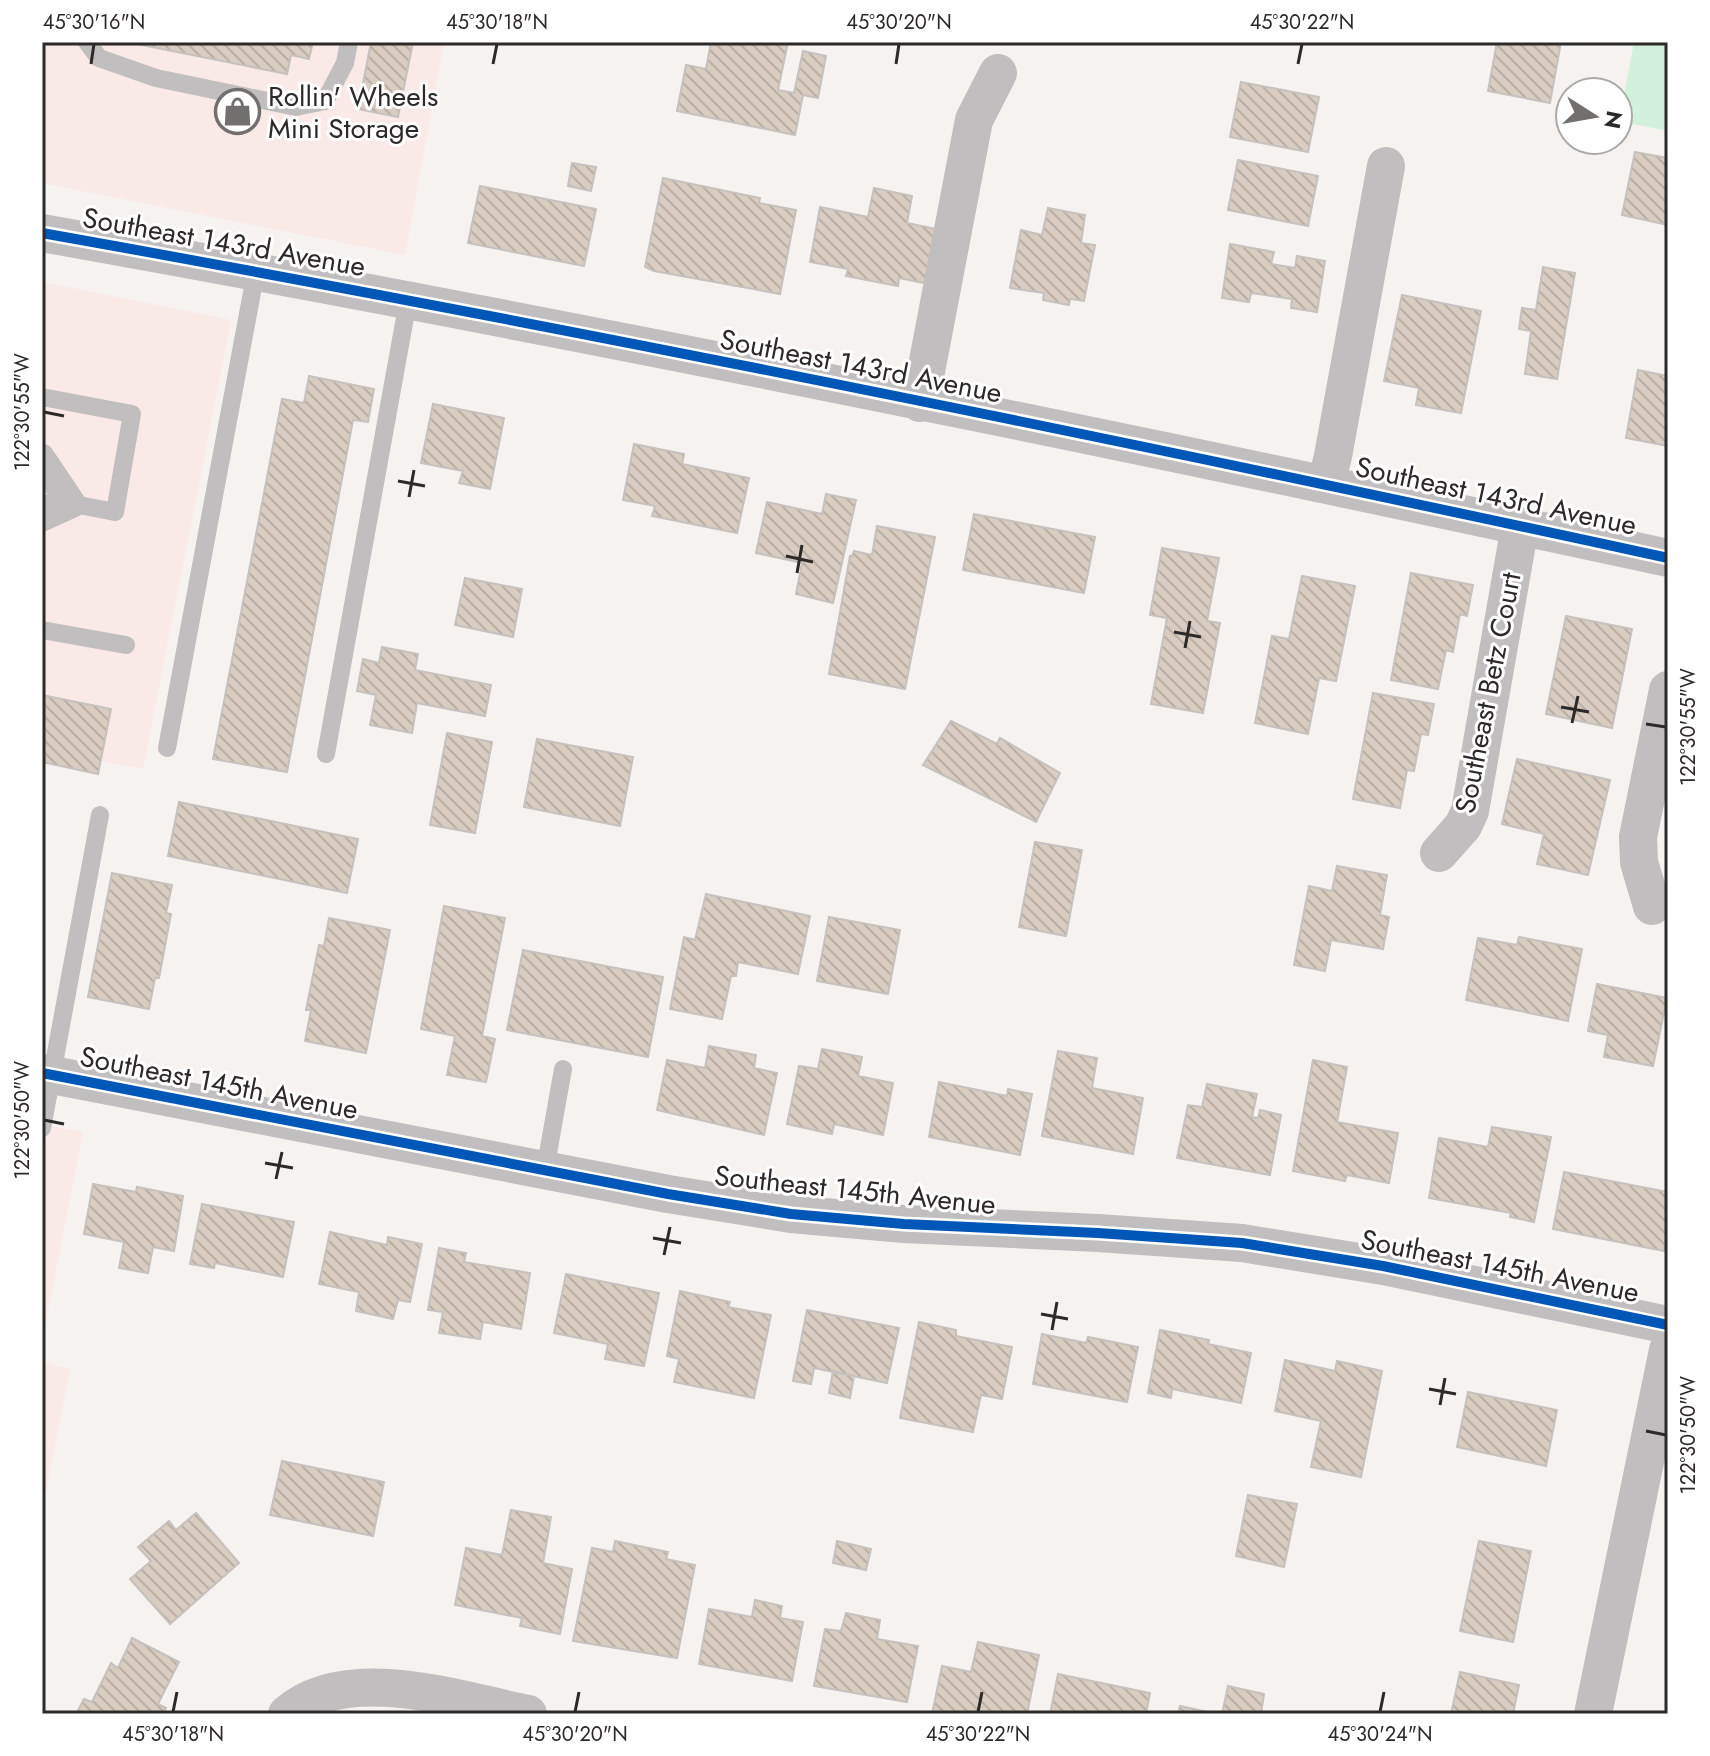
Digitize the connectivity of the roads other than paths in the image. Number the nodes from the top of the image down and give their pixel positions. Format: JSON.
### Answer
{"nodes":[{"id":1,"x":87,"y":42,"type":"edge"},
{"id":2,"x":349,"y":42,"type":"edge"},
{"id":3,"x":998,"y":73,"type":"dead end"},
{"id":4,"x":1386,"y":166,"type":"dead end"},
{"id":5,"x":42,"y":233,"type":"edge"},
{"id":6,"x":256,"y":271,"type":"junction"},
{"id":7,"x":408,"y":301,"type":"junction"},
{"id":8,"x":42,"y":397,"type":"edge"},
{"id":9,"x":920,"y":403,"type":"junction"},
{"id":10,"x":44,"y":453,"type":"dead end"},
{"id":11,"x":42,"y":479,"type":"edge"},
{"id":12,"x":1326,"y":484,"type":"junction"},
{"id":13,"x":42,"y":503,"type":"edge"},
{"id":14,"x":79,"y":505,"type":"junction"},
{"id":15,"x":42,"y":523,"type":"edge"},
{"id":16,"x":1520,"y":526,"type":"junction"},
{"id":17,"x":1668,"y":558,"type":"edge"},
{"id":18,"x":42,"y":630,"type":"edge"},
{"id":19,"x":126,"y":645,"type":"dead end"},
{"id":20,"x":1668,"y":690,"type":"edge"},
{"id":21,"x":167,"y":748,"type":"dead end"},
{"id":22,"x":326,"y":754,"type":"dead end"},
{"id":23,"x":100,"y":815,"type":"dead end"},
{"id":24,"x":1439,"y":853,"type":"dead end"},
{"id":25,"x":1652,"y":906,"type":"dead end"},
{"id":26,"x":563,"y":1069,"type":"dead end"},
{"id":27,"x":46,"y":1074,"type":"edge"},
{"id":28,"x":42,"y":1128,"type":"edge"},
{"id":29,"x":545,"y":1170,"type":"junction"},
{"id":30,"x":1668,"y":1325,"type":"edge"},
{"id":31,"x":1668,"y":1350,"type":"edge"},
{"id":32,"x":287,"y":1714,"type":"edge"},
{"id":33,"x":528,"y":1714,"type":"edge"},
{"id":34,"x":1593,"y":1714,"type":"edge"}],
"edges":[{"from":1,"to":2,"type":"lane"},
{"from":3,"to":9,"type":"street"},
{"from":4,"to":12,"type":"street"},
{"from":5,"to":6,"type":"street","name":"Southeast 143rd Avenue"},
{"from":6,"to":7,"type":"street","name":"Southeast 143rd Avenue"},
{"from":6,"to":21,"type":"lane"},
{"from":7,"to":9,"type":"street","name":"Southeast 143rd Avenue"},
{"from":7,"to":22,"type":"lane"},
{"from":8,"to":14,"type":"lane"},
{"from":9,"to":12,"type":"street","name":"Southeast 143rd Avenue"},
{"from":10,"to":14,"type":"lane"},
{"from":11,"to":14,"type":"lane"},
{"from":12,"to":16,"type":"street","name":"Southeast 143rd Avenue"},
{"from":13,"to":14,"type":"lane"},
{"from":14,"to":15,"type":"lane"},
{"from":16,"to":17,"type":"street","name":"Southeast 143rd Avenue"},
{"from":16,"to":24,"type":"street","name":"Southeast Betz Court"},
{"from":18,"to":19,"type":"lane"},
{"from":20,"to":25,"type":"street"},
{"from":23,"to":27,"type":"lane"},
{"from":26,"to":29,"type":"lane"},
{"from":27,"to":28,"type":"lane"},
{"from":27,"to":29,"type":"street","name":"Southeast 145th Avenue"},
{"from":29,"to":30,"type":"street","name":"Southeast 145th Avenue"},
{"from":31,"to":34,"type":"street"},
{"from":32,"to":33,"type":"street"}]}
